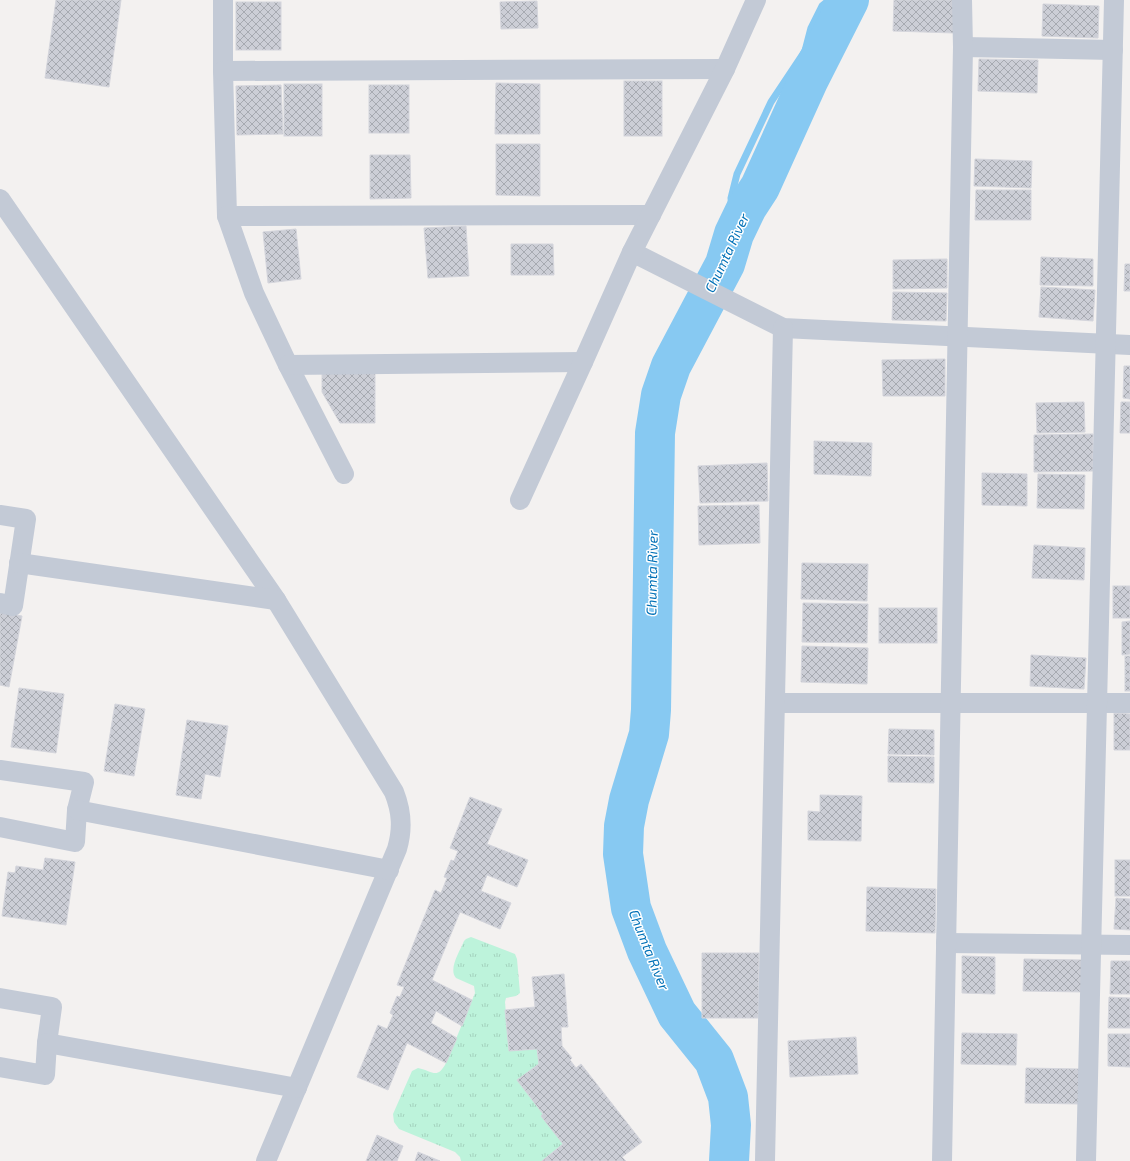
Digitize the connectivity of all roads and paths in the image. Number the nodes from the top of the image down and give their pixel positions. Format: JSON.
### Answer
{"nodes":[{"id":1,"x":223,"y":0,"type":"edge"},
{"id":2,"x":756,"y":0,"type":"edge"},
{"id":3,"x":962,"y":0,"type":"edge"},
{"id":4,"x":1114,"y":0,"type":"edge"},
{"id":5,"x":964,"y":47,"type":"junction"},
{"id":6,"x":1113,"y":50,"type":"junction"},
{"id":7,"x":725,"y":69,"type":"junction"},
{"id":8,"x":223,"y":71,"type":"junction"},
{"id":9,"x":0,"y":199,"type":"edge"},
{"id":10,"x":651,"y":215,"type":"junction"},
{"id":11,"x":227,"y":216,"type":"junction"},
{"id":12,"x":632,"y":252,"type":"junction"},
{"id":13,"x":783,"y":328,"type":"junction"},
{"id":14,"x":958,"y":337,"type":"junction"},
{"id":15,"x":1106,"y":344,"type":"junction"},
{"id":16,"x":1130,"y":345,"type":"edge"},
{"id":17,"x":584,"y":362,"type":"junction"},
{"id":18,"x":288,"y":365,"type":"junction"},
{"id":19,"x":344,"y":474,"type":"dead end"},
{"id":20,"x":520,"y":500,"type":"dead end"},
{"id":21,"x":0,"y":515,"type":"edge"},
{"id":22,"x":19,"y":563,"type":"junction"},
{"id":23,"x":276,"y":600,"type":"junction"},
{"id":24,"x":0,"y":603,"type":"edge"},
{"id":25,"x":775,"y":703,"type":"junction"},
{"id":26,"x":951,"y":703,"type":"junction"},
{"id":27,"x":1097,"y":703,"type":"junction"},
{"id":28,"x":1130,"y":703,"type":"edge"},
{"id":29,"x":0,"y":770,"type":"edge"},
{"id":30,"x":77,"y":810,"type":"junction"},
{"id":31,"x":0,"y":827,"type":"edge"},
{"id":32,"x":389,"y":870,"type":"junction"},
{"id":33,"x":946,"y":943,"type":"junction"},
{"id":34,"x":1091,"y":945,"type":"junction"},
{"id":35,"x":1130,"y":945,"type":"edge"},
{"id":36,"x":0,"y":998,"type":"edge"},
{"id":37,"x":47,"y":1043,"type":"junction"},
{"id":38,"x":0,"y":1067,"type":"edge"},
{"id":39,"x":297,"y":1088,"type":"junction"},
{"id":40,"x":266,"y":1161,"type":"edge"},
{"id":41,"x":765,"y":1161,"type":"edge"},
{"id":42,"x":942,"y":1161,"type":"edge"},
{"id":43,"x":1086,"y":1161,"type":"edge"}],
"edges":[{"from":1,"to":8,"type":"street"},
{"from":2,"to":7,"type":"street"},
{"from":3,"to":5,"type":"street"},
{"from":4,"to":6,"type":"street"},
{"from":5,"to":6,"type":"street"},
{"from":5,"to":14,"type":"street"},
{"from":6,"to":15,"type":"street"},
{"from":7,"to":8,"type":"street"},
{"from":7,"to":10,"type":"street"},
{"from":8,"to":11,"type":"street"},
{"from":9,"to":23,"type":"street"},
{"from":10,"to":11,"type":"street"},
{"from":10,"to":12,"type":"street"},
{"from":11,"to":18,"type":"street"},
{"from":12,"to":13,"type":"street"},
{"from":12,"to":17,"type":"street"},
{"from":13,"to":14,"type":"street"},
{"from":13,"to":25,"type":"street"},
{"from":14,"to":15,"type":"street"},
{"from":14,"to":26,"type":"street"},
{"from":15,"to":16,"type":"street"},
{"from":15,"to":27,"type":"street"},
{"from":17,"to":18,"type":"street"},
{"from":17,"to":20,"type":"street"},
{"from":18,"to":19,"type":"street"},
{"from":21,"to":22,"type":"street"},
{"from":22,"to":23,"type":"street"},
{"from":22,"to":24,"type":"street"},
{"from":23,"to":32,"type":"street"},
{"from":25,"to":26,"type":"street"},
{"from":25,"to":41,"type":"street"},
{"from":26,"to":27,"type":"street"},
{"from":26,"to":33,"type":"street"},
{"from":27,"to":28,"type":"street"},
{"from":27,"to":34,"type":"street"},
{"from":29,"to":30,"type":"street"},
{"from":30,"to":31,"type":"street"},
{"from":30,"to":32,"type":"street"},
{"from":32,"to":39,"type":"street"},
{"from":33,"to":34,"type":"street"},
{"from":33,"to":42,"type":"street"},
{"from":34,"to":35,"type":"street"},
{"from":34,"to":43,"type":"street"},
{"from":36,"to":37,"type":"street"},
{"from":37,"to":38,"type":"street"},
{"from":37,"to":39,"type":"street"},
{"from":39,"to":40,"type":"street"}]}
